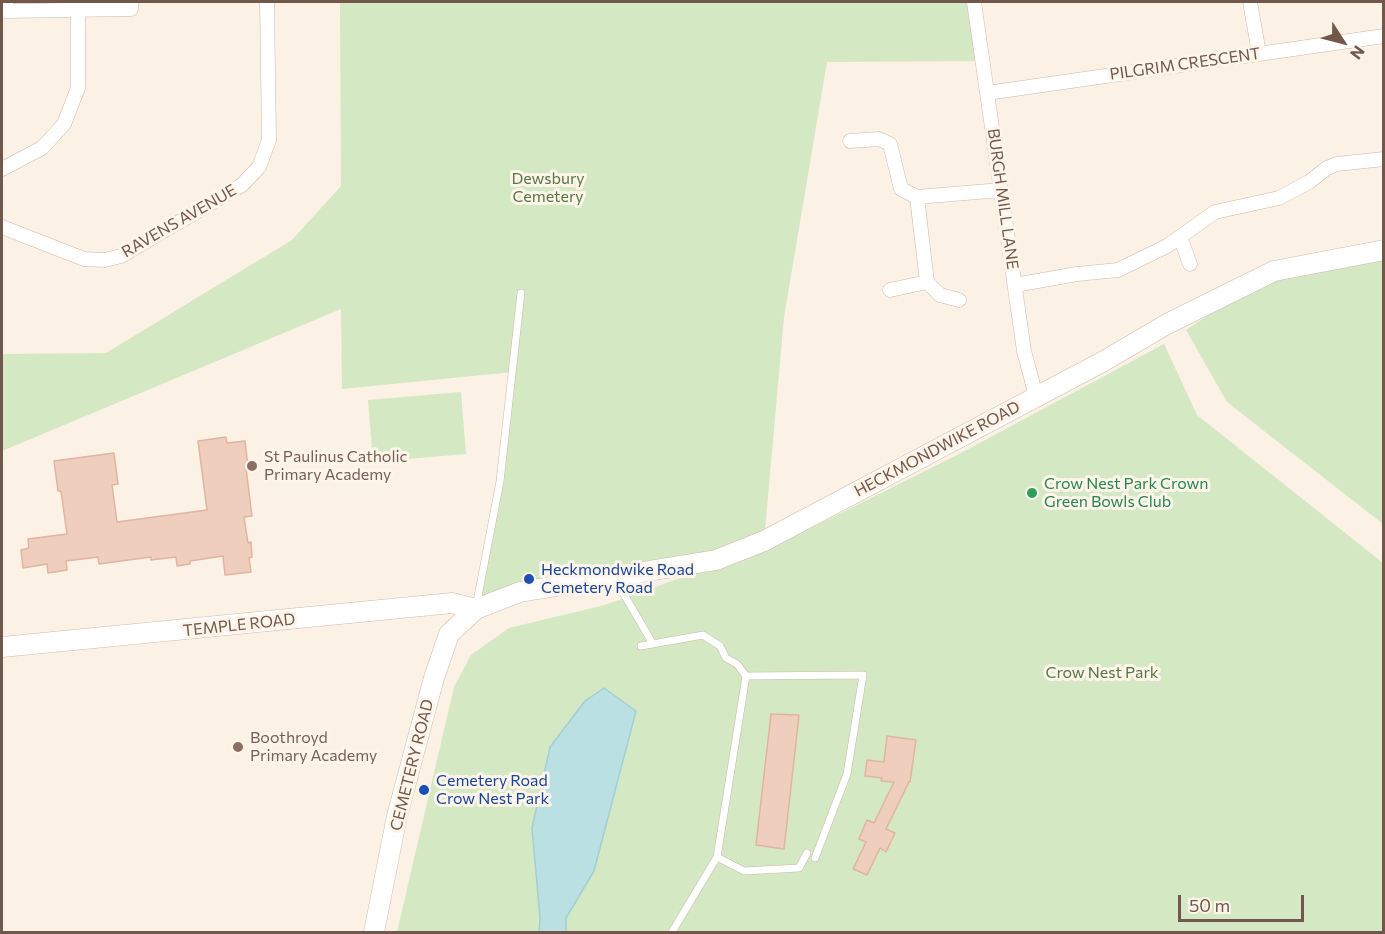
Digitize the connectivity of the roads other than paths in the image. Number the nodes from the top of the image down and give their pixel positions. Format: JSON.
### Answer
{"nodes":[{"id":1,"x":6,"y":2,"type":"edge"},
{"id":2,"x":131,"y":2,"type":"edge"},
{"id":3,"x":267,"y":2,"type":"edge"},
{"id":4,"x":974,"y":2,"type":"edge"},
{"id":5,"x":1250,"y":2,"type":"edge"},
{"id":6,"x":78,"y":6,"type":"edge"},
{"id":7,"x":1383,"y":36,"type":"edge"},
{"id":8,"x":1259,"y":53,"type":"junction"},
{"id":9,"x":987,"y":93,"type":"junction"},
{"id":10,"x":850,"y":141,"type":"dead end"},
{"id":11,"x":1383,"y":159,"type":"edge"},
{"id":12,"x":2,"y":169,"type":"edge"},
{"id":13,"x":1001,"y":189,"type":"junction"},
{"id":14,"x":917,"y":197,"type":"junction"},
{"id":15,"x":2,"y":227,"type":"edge"},
{"id":16,"x":1180,"y":237,"type":"junction"},
{"id":17,"x":1383,"y":250,"type":"edge"},
{"id":18,"x":1190,"y":264,"type":"dead end"},
{"id":19,"x":927,"y":282,"type":"junction"},
{"id":20,"x":1015,"y":285,"type":"junction"},
{"id":21,"x":890,"y":290,"type":"dead end"},
{"id":22,"x":521,"y":293,"type":"dead end"},
{"id":23,"x":959,"y":300,"type":"dead end"},
{"id":24,"x":1036,"y":396,"type":"junction"},
{"id":25,"x":614,"y":578,"type":"junction"},
{"id":26,"x":476,"y":609,"type":"junction"},
{"id":27,"x":653,"y":644,"type":"junction"},
{"id":28,"x":641,"y":646,"type":"dead end"},
{"id":29,"x":2,"y":647,"type":"edge"},
{"id":30,"x":746,"y":676,"type":"junction"},
{"id":31,"x":807,"y":853,"type":"dead end"},
{"id":32,"x":717,"y":857,"type":"junction"},
{"id":33,"x":815,"y":858,"type":"dead end"},
{"id":34,"x":374,"y":933,"type":"edge"},
{"id":35,"x":672,"y":933,"type":"edge"}],
"edges":[{"from":1,"to":6,"type":"street"},
{"from":2,"to":6,"type":"street"},
{"from":3,"to":15,"type":"street","name":"RAVENS AVENUE"},
{"from":4,"to":9,"type":"street","name":"BURGH MILL LANE"},
{"from":5,"to":8,"type":"street"},
{"from":6,"to":12,"type":"street"},
{"from":7,"to":8,"type":"street","name":"PILGRIM CRESCENT"},
{"from":8,"to":9,"type":"street","name":"PILGRIM CRESCENT"},
{"from":9,"to":13,"type":"street","name":"BURGH MILL LANE"},
{"from":10,"to":14,"type":"street"},
{"from":11,"to":16,"type":"street"},
{"from":13,"to":14,"type":"street"},
{"from":13,"to":20,"type":"street","name":"BURGH MILL LANE"},
{"from":14,"to":19,"type":"street"},
{"from":16,"to":18,"type":"street"},
{"from":16,"to":20,"type":"street"},
{"from":17,"to":24,"type":"main road","name":"HECKMONDWIKE ROAD"},
{"from":19,"to":21,"type":"street"},
{"from":19,"to":23,"type":"street"},
{"from":20,"to":24,"type":"street","name":"BURGH MILL LANE"},
{"from":22,"to":26,"type":"lane"},
{"from":24,"to":25,"type":"main road","name":"HECKMONDWIKE ROAD"},
{"from":25,"to":26,"type":"main road","name":"HECKMONDWIKE ROAD"},
{"from":25,"to":27,"type":"lane"},
{"from":26,"to":29,"type":"main road","name":"TEMPLE ROAD"},
{"from":26,"to":34,"type":"main road","name":"CEMETERY ROAD"},
{"from":27,"to":28,"type":"lane"},
{"from":27,"to":30,"type":"lane"},
{"from":30,"to":32,"type":"lane"},
{"from":30,"to":33,"type":"lane"},
{"from":31,"to":32,"type":"lane"},
{"from":32,"to":35,"type":"lane"}]}
